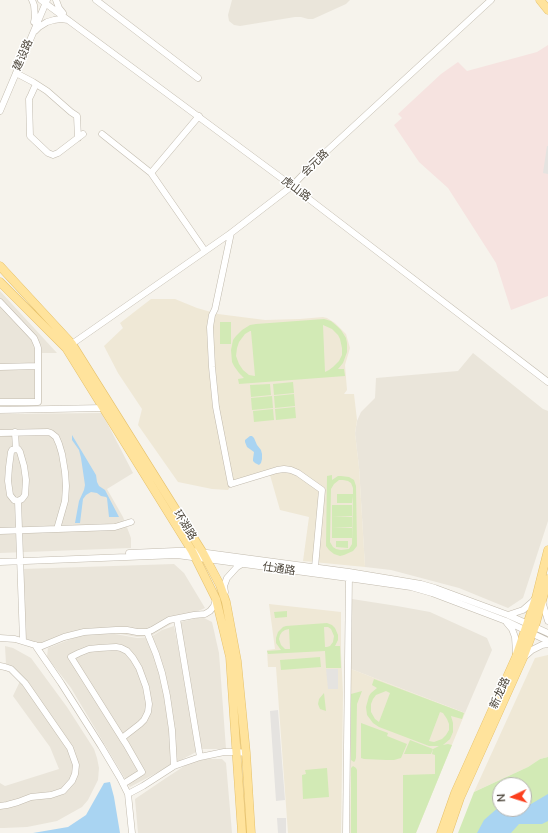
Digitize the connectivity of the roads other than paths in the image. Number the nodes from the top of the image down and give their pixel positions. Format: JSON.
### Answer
{"nodes":[{"id":1,"x":32,"y":0,"type":"edge"},
{"id":2,"x":56,"y":0,"type":"edge"},
{"id":3,"x":96,"y":0,"type":"edge"},
{"id":4,"x":491,"y":0,"type":"edge"},
{"id":5,"x":540,"y":0,"type":"edge"},
{"id":6,"x":44,"y":1,"type":"edge"},
{"id":7,"x":548,"y":10,"type":"edge"},
{"id":8,"x":69,"y":20,"type":"junction"},
{"id":9,"x":31,"y":35,"type":"junction"},
{"id":10,"x":16,"y":73,"type":"junction"},
{"id":11,"x":198,"y":78,"type":"dead end"},
{"id":12,"x":36,"y":84,"type":"junction"},
{"id":13,"x":3,"y":94,"type":"edge"},
{"id":14,"x":0,"y":111,"type":"edge"},
{"id":15,"x":199,"y":116,"type":"junction"},
{"id":16,"x":102,"y":134,"type":"dead end"},
{"id":17,"x":151,"y":173,"type":"junction"},
{"id":18,"x":292,"y":186,"type":"junction"},
{"id":19,"x":231,"y":233,"type":"junction"},
{"id":20,"x":205,"y":251,"type":"junction"},
{"id":21,"x":0,"y":266,"type":"edge"},
{"id":22,"x":0,"y":282,"type":"edge"},
{"id":23,"x":0,"y":302,"type":"edge"},
{"id":24,"x":69,"y":346,"type":"junction"},
{"id":25,"x":0,"y":366,"type":"edge"},
{"id":26,"x":38,"y":366,"type":"junction"},
{"id":27,"x":548,"y":382,"type":"edge"},
{"id":28,"x":0,"y":402,"type":"edge"},
{"id":29,"x":103,"y":408,"type":"junction"},
{"id":30,"x":0,"y":410,"type":"edge"},
{"id":31,"x":15,"y":432,"type":"junction"},
{"id":32,"x":0,"y":433,"type":"edge"},
{"id":33,"x":16,"y":449,"type":"junction"},
{"id":34,"x":18,"y":501,"type":"junction"},
{"id":35,"x":131,"y":522,"type":"dead end"},
{"id":36,"x":56,"y":529,"type":"junction"},
{"id":37,"x":19,"y":531,"type":"junction"},
{"id":38,"x":0,"y":532,"type":"edge"},
{"id":39,"x":548,"y":550,"type":"edge"},
{"id":40,"x":193,"y":554,"type":"junction"},
{"id":41,"x":205,"y":556,"type":"junction"},
{"id":42,"x":0,"y":558,"type":"edge"},
{"id":43,"x":20,"y":559,"type":"junction"},
{"id":44,"x":0,"y":562,"type":"edge"},
{"id":45,"x":242,"y":564,"type":"junction"},
{"id":46,"x":315,"y":567,"type":"junction"},
{"id":47,"x":349,"y":575,"type":"junction"},
{"id":48,"x":548,"y":579,"type":"edge"},
{"id":49,"x":220,"y":585,"type":"junction"},
{"id":50,"x":216,"y":599,"type":"junction"},
{"id":51,"x":539,"y":600,"type":"junction"},
{"id":52,"x":226,"y":602,"type":"junction"},
{"id":53,"x":507,"y":618,"type":"junction"},
{"id":54,"x":177,"y":619,"type":"junction"},
{"id":55,"x":548,"y":621,"type":"edge"},
{"id":56,"x":530,"y":628,"type":"junction"},
{"id":57,"x":147,"y":632,"type":"junction"},
{"id":58,"x":548,"y":633,"type":"edge"},
{"id":59,"x":0,"y":638,"type":"edge"},
{"id":60,"x":23,"y":642,"type":"junction"},
{"id":61,"x":548,"y":643,"type":"edge"},
{"id":62,"x":35,"y":646,"type":"junction"},
{"id":63,"x":519,"y":658,"type":"junction"},
{"id":64,"x":0,"y":666,"type":"edge"},
{"id":65,"x":122,"y":738,"type":"junction"},
{"id":66,"x":237,"y":752,"type":"junction"},
{"id":67,"x":246,"y":753,"type":"junction"},
{"id":68,"x":200,"y":757,"type":"junction"},
{"id":69,"x":174,"y":766,"type":"junction"},
{"id":70,"x":123,"y":784,"type":"junction"},
{"id":71,"x":128,"y":794,"type":"junction"},
{"id":72,"x":0,"y":806,"type":"edge"},
{"id":73,"x":132,"y":833,"type":"edge"},
{"id":74,"x":242,"y":833,"type":"edge"},
{"id":75,"x":251,"y":833,"type":"edge"},
{"id":76,"x":346,"y":833,"type":"edge"},
{"id":77,"x":441,"y":833,"type":"edge"},
{"id":78,"x":448,"y":833,"type":"edge"}],
"edges":[{"from":1,"to":9,"type":"street"},
{"from":2,"to":8,"type":"street"},
{"from":3,"to":11,"type":"street"},
{"from":4,"to":18,"type":"street","name":"会元路"},
{"from":5,"to":7,"type":"main road"},
{"from":6,"to":8,"type":"street","name":"虎山路"},
{"from":6,"to":9,"type":"street","name":"建设路"},
{"from":8,"to":9,"type":"street"},
{"from":8,"to":15,"type":"street","name":"虎山路"},
{"from":9,"to":10,"type":"street","name":"建设路"},
{"from":10,"to":12,"type":"street"},
{"from":10,"to":13,"type":"street","name":"建设路"},
{"from":12,"to":12,"type":"street"},
{"from":13,"to":14,"type":"street","name":"建设路"},
{"from":15,"to":17,"type":"street"},
{"from":15,"to":18,"type":"street","name":"虎山路"},
{"from":16,"to":17,"type":"street"},
{"from":17,"to":20,"type":"street"},
{"from":18,"to":19,"type":"street","name":"会元路"},
{"from":18,"to":27,"type":"street","name":"虎山路"},
{"from":19,"to":20,"type":"street","name":"会元路"},
{"from":19,"to":46,"type":"street"},
{"from":20,"to":24,"type":"street","name":"会元路"},
{"from":21,"to":24,"type":"main road","name":"环湖路"},
{"from":22,"to":24,"type":"main road","name":"环湖路"},
{"from":23,"to":26,"type":"street"},
{"from":24,"to":29,"type":"main road","name":"环湖路"},
{"from":24,"to":41,"type":"main road","name":"环湖路"},
{"from":25,"to":26,"type":"street"},
{"from":26,"to":28,"type":"street"},
{"from":29,"to":30,"type":"street"},
{"from":29,"to":40,"type":"main road","name":"环湖路"},
{"from":31,"to":32,"type":"street"},
{"from":31,"to":33,"type":"street"},
{"from":31,"to":36,"type":"street"},
{"from":33,"to":34,"type":"street"},
{"from":33,"to":34,"type":"street"},
{"from":34,"to":37,"type":"street"},
{"from":35,"to":36,"type":"street"},
{"from":36,"to":37,"type":"street"},
{"from":37,"to":38,"type":"street"},
{"from":37,"to":43,"type":"street"},
{"from":39,"to":51,"type":"main road","name":"新龙路"},
{"from":40,"to":41,"type":"street","name":"仕通路"},
{"from":40,"to":43,"type":"street","name":"仕通路"},
{"from":40,"to":50,"type":"main road","name":"环湖路"},
{"from":41,"to":45,"type":"street","name":"仕通路"},
{"from":41,"to":46,"type":"street","name":"仕通路"},
{"from":41,"to":49,"type":"main road","name":"环湖路"},
{"from":42,"to":43,"type":"street","name":"仕通路"},
{"from":43,"to":44,"type":"street","name":"仕通路"},
{"from":43,"to":60,"type":"street"},
{"from":45,"to":47,"type":"street","name":"仕通路"},
{"from":45,"to":52,"type":"street"},
{"from":46,"to":47,"type":"street","name":"仕通路"},
{"from":47,"to":53,"type":"street","name":"仕通路"},
{"from":47,"to":76,"type":"street"},
{"from":48,"to":51,"type":"main road","name":"新龙路"},
{"from":49,"to":50,"type":"street"},
{"from":49,"to":52,"type":"main road","name":"环湖路"},
{"from":50,"to":54,"type":"street"},
{"from":50,"to":66,"type":"main road","name":"环湖路"},
{"from":51,"to":53,"type":"street"},
{"from":51,"to":55,"type":"street"},
{"from":51,"to":56,"type":"main road","name":"新龙路"},
{"from":52,"to":67,"type":"main road","name":"环湖路"},
{"from":53,"to":56,"type":"street","name":"仕通路"},
{"from":53,"to":63,"type":"street"},
{"from":54,"to":57,"type":"street"},
{"from":54,"to":68,"type":"street"},
{"from":56,"to":58,"type":"street","name":"仕通路"},
{"from":56,"to":61,"type":"street","name":"仕通路"},
{"from":56,"to":63,"type":"main road","name":"新龙路"},
{"from":57,"to":62,"type":"street"},
{"from":57,"to":69,"type":"street"},
{"from":59,"to":60,"type":"street"},
{"from":60,"to":62,"type":"street"},
{"from":61,"to":63,"type":"street"},
{"from":62,"to":70,"type":"street"},
{"from":63,"to":77,"type":"main road","name":"新龙路"},
{"from":63,"to":78,"type":"main road","name":"新龙路"},
{"from":64,"to":72,"type":"street"},
{"from":65,"to":65,"type":"street"},
{"from":65,"to":70,"type":"street"},
{"from":66,"to":67,"type":"street"},
{"from":66,"to":68,"type":"street"},
{"from":66,"to":74,"type":"main road","name":"环湖路"},
{"from":67,"to":75,"type":"main road","name":"环湖路"},
{"from":68,"to":69,"type":"street"},
{"from":69,"to":71,"type":"street"},
{"from":70,"to":71,"type":"street"},
{"from":71,"to":73,"type":"street"}]}
